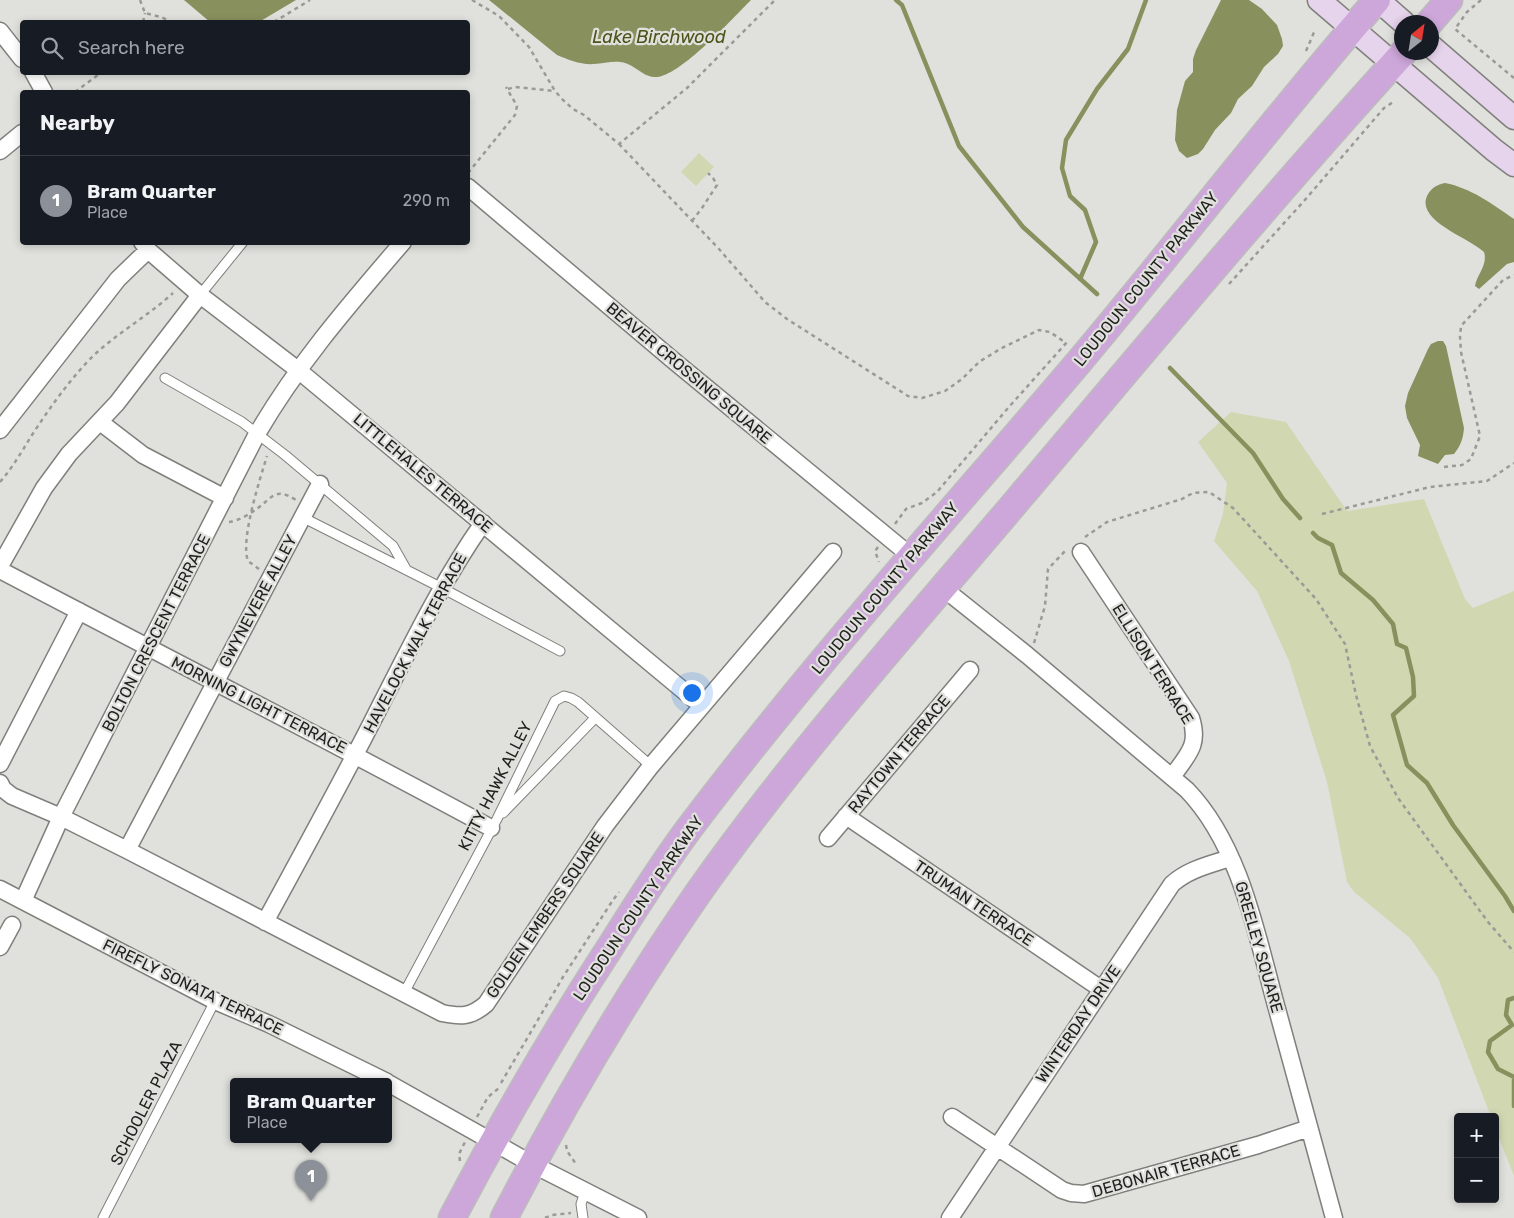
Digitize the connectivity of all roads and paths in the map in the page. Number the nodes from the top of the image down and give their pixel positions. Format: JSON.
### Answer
{"nodes":[{"id":1,"x":140,"y":0,"type":"edge"},
{"id":2,"x":310,"y":0,"type":"edge"},
{"id":3,"x":472,"y":0,"type":"edge"},
{"id":4,"x":775,"y":0,"type":"edge"},
{"id":5,"x":1319,"y":0,"type":"edge"},
{"id":6,"x":1378,"y":0,"type":"edge"},
{"id":7,"x":1449,"y":0,"type":"edge"},
{"id":8,"x":1481,"y":0,"type":"edge"},
{"id":9,"x":145,"y":13,"type":"junction"},
{"id":10,"x":1395,"y":15,"type":"edge"},
{"id":11,"x":1436,"y":15,"type":"edge"},
{"id":12,"x":143,"y":20,"type":"edge"},
{"id":13,"x":168,"y":20,"type":"edge"},
{"id":14,"x":277,"y":20,"type":"edge"},
{"id":15,"x":1352,"y":28,"type":"junction"},
{"id":16,"x":0,"y":31,"type":"edge"},
{"id":17,"x":1439,"y":53,"type":"edge"},
{"id":18,"x":1394,"y":55,"type":"edge"},
{"id":19,"x":20,"y":56,"type":"edge"},
{"id":20,"x":1396,"y":60,"type":"edge"},
{"id":21,"x":1400,"y":60,"type":"edge"},
{"id":22,"x":35,"y":75,"type":"edge"},
{"id":23,"x":98,"y":75,"type":"edge"},
{"id":24,"x":1514,"y":78,"type":"edge"},
{"id":25,"x":43,"y":90,"type":"edge"},
{"id":26,"x":78,"y":90,"type":"edge"},
{"id":27,"x":555,"y":91,"type":"junction"},
{"id":28,"x":1395,"y":101,"type":"dead end"},
{"id":29,"x":1514,"y":118,"type":"edge"},
{"id":30,"x":20,"y":136,"type":"edge"},
{"id":31,"x":619,"y":144,"type":"junction"},
{"id":32,"x":0,"y":151,"type":"edge"},
{"id":33,"x":1514,"y":165,"type":"edge"},
{"id":34,"x":470,"y":171,"type":"edge"},
{"id":35,"x":708,"y":174,"type":"dead end"},
{"id":36,"x":470,"y":189,"type":"edge"},
{"id":37,"x":692,"y":221,"type":"junction"},
{"id":38,"x":241,"y":245,"type":"edge"},
{"id":39,"x":400,"y":245,"type":"edge"},
{"id":40,"x":145,"y":246,"type":"edge"},
{"id":41,"x":1514,"y":275,"type":"edge"},
{"id":42,"x":1226,"y":287,"type":"dead end"},
{"id":43,"x":176,"y":290,"type":"dead end"},
{"id":44,"x":200,"y":296,"type":"junction"},
{"id":45,"x":1066,"y":343,"type":"dead end"},
{"id":46,"x":298,"y":370,"type":"junction"},
{"id":47,"x":165,"y":378,"type":"dead end"},
{"id":48,"x":100,"y":422,"type":"junction"},
{"id":49,"x":0,"y":430,"type":"edge"},
{"id":50,"x":257,"y":434,"type":"junction"},
{"id":51,"x":268,"y":452,"type":"dead end"},
{"id":52,"x":1514,"y":463,"type":"edge"},
{"id":53,"x":1444,"y":467,"type":"dead end"},
{"id":54,"x":0,"y":482,"type":"edge"},
{"id":55,"x":320,"y":484,"type":"junction"},
{"id":56,"x":226,"y":498,"type":"junction"},
{"id":57,"x":301,"y":510,"type":"junction"},
{"id":58,"x":252,"y":512,"type":"junction"},
{"id":59,"x":1322,"y":514,"type":"dead end"},
{"id":60,"x":216,"y":516,"type":"junction"},
{"id":61,"x":483,"y":523,"type":"junction"},
{"id":62,"x":1077,"y":546,"type":"junction"},
{"id":63,"x":833,"y":552,"type":"dead end"},
{"id":64,"x":912,"y":557,"type":"junction"},
{"id":65,"x":0,"y":568,"type":"edge"},
{"id":66,"x":406,"y":569,"type":"junction"},
{"id":67,"x":272,"y":575,"type":"junction"},
{"id":68,"x":442,"y":588,"type":"junction"},
{"id":69,"x":943,"y":588,"type":"junction"},
{"id":70,"x":80,"y":611,"type":"junction"},
{"id":71,"x":148,"y":648,"type":"junction"},
{"id":72,"x":560,"y":651,"type":"dead end"},
{"id":73,"x":1027,"y":656,"type":"junction"},
{"id":74,"x":970,"y":670,"type":"dead end"},
{"id":75,"x":215,"y":683,"type":"junction"},
{"id":76,"x":702,"y":706,"type":"junction"},
{"id":77,"x":595,"y":718,"type":"junction"},
{"id":78,"x":356,"y":754,"type":"junction"},
{"id":79,"x":0,"y":764,"type":"edge"},
{"id":80,"x":651,"y":766,"type":"junction"},
{"id":81,"x":1172,"y":777,"type":"junction"},
{"id":82,"x":0,"y":783,"type":"edge"},
{"id":83,"x":846,"y":816,"type":"junction"},
{"id":84,"x":61,"y":817,"type":"junction"},
{"id":85,"x":494,"y":824,"type":"junction"},
{"id":86,"x":828,"y":838,"type":"dead end"},
{"id":87,"x":127,"y":850,"type":"junction"},
{"id":88,"x":1230,"y":858,"type":"junction"},
{"id":89,"x":0,"y":889,"type":"edge"},
{"id":90,"x":23,"y":901,"type":"junction"},
{"id":91,"x":266,"y":922,"type":"junction"},
{"id":92,"x":12,"y":925,"type":"dead end"},
{"id":93,"x":0,"y":947,"type":"edge"},
{"id":94,"x":1514,"y":952,"type":"edge"},
{"id":95,"x":1102,"y":989,"type":"junction"},
{"id":96,"x":404,"y":993,"type":"junction"},
{"id":97,"x":215,"y":1001,"type":"junction"},
{"id":98,"x":378,"y":1078,"type":"edge"},
{"id":99,"x":392,"y":1085,"type":"edge"},
{"id":100,"x":952,"y":1117,"type":"dead end"},
{"id":101,"x":1309,"y":1128,"type":"junction"},
{"id":102,"x":566,"y":1140,"type":"dead end"},
{"id":103,"x":492,"y":1142,"type":"junction"},
{"id":104,"x":997,"y":1146,"type":"junction"},
{"id":105,"x":532,"y":1164,"type":"junction"},
{"id":106,"x":576,"y":1164,"type":"dead end"},
{"id":107,"x":585,"y":1192,"type":"junction"},
{"id":108,"x":582,"y":1215,"type":"edge"},
{"id":109,"x":103,"y":1218,"type":"edge"},
{"id":110,"x":452,"y":1218,"type":"edge"},
{"id":111,"x":504,"y":1218,"type":"edge"},
{"id":112,"x":546,"y":1218,"type":"edge"},
{"id":113,"x":638,"y":1218,"type":"edge"},
{"id":114,"x":950,"y":1218,"type":"edge"},
{"id":115,"x":1334,"y":1218,"type":"edge"}],
"edges":[{"from":1,"to":9,"type":"path"},
{"from":2,"to":14,"type":"path"},
{"from":3,"to":27,"type":"path"},
{"from":4,"to":31,"type":"path"},
{"from":5,"to":15,"type":"street"},
{"from":6,"to":10,"type":"street"},
{"from":6,"to":15,"type":"main road","name":"LOUDOUN COUNTY PARKWAY"},
{"from":7,"to":11,"type":"main road"},
{"from":8,"to":24,"type":"path"},
{"from":9,"to":12,"type":"path"},
{"from":9,"to":13,"type":"path"},
{"from":15,"to":18,"type":"street"},
{"from":15,"to":64,"type":"main road","name":"LOUDOUN COUNTY PARKWAY"},
{"from":16,"to":19,"type":"street"},
{"from":17,"to":29,"type":"street"},
{"from":20,"to":69,"type":"main road"},
{"from":21,"to":33,"type":"street"},
{"from":22,"to":25,"type":"street"},
{"from":23,"to":26,"type":"path"},
{"from":27,"to":31,"type":"path"},
{"from":27,"to":34,"type":"path"},
{"from":28,"to":42,"type":"path"},
{"from":30,"to":32,"type":"street"},
{"from":31,"to":37,"type":"path"},
{"from":35,"to":37,"type":"path"},
{"from":36,"to":64,"type":"street","name":"BEAVER CROSSING SQUARE"},
{"from":37,"to":45,"type":"path"},
{"from":38,"to":44,"type":"lane"},
{"from":39,"to":46,"type":"street"},
{"from":40,"to":44,"type":"street","name":"LITTLEHALES TERRACE"},
{"from":40,"to":49,"type":"street"},
{"from":41,"to":53,"type":"path"},
{"from":43,"to":54,"type":"path"},
{"from":44,"to":46,"type":"street","name":"LITTLEHALES TERRACE"},
{"from":44,"to":48,"type":"street"},
{"from":46,"to":50,"type":"street","name":"BOLTON CRESCENT TERRACE"},
{"from":46,"to":61,"type":"street","name":"LITTLEHALES TERRACE"},
{"from":47,"to":50,"type":"lane"},
{"from":48,"to":56,"type":"street"},
{"from":48,"to":65,"type":"street"},
{"from":50,"to":55,"type":"lane"},
{"from":50,"to":56,"type":"street","name":"BOLTON CRESCENT TERRACE"},
{"from":51,"to":58,"type":"path"},
{"from":52,"to":59,"type":"path"},
{"from":55,"to":57,"type":"street","name":"GWYNEVERE ALLEY"},
{"from":55,"to":66,"type":"lane"},
{"from":56,"to":60,"type":"street","name":"BOLTON CRESCENT TERRACE"},
{"from":57,"to":58,"type":"path"},
{"from":57,"to":66,"type":"lane"},
{"from":57,"to":67,"type":"street","name":"GWYNEVERE ALLEY"},
{"from":58,"to":60,"type":"path"},
{"from":58,"to":67,"type":"path"},
{"from":60,"to":71,"type":"street","name":"BOLTON CRESCENT TERRACE"},
{"from":61,"to":68,"type":"street","name":"HAVELOCK WALK TERRACE"},
{"from":61,"to":76,"type":"street","name":"LITTLEHALES TERRACE"},
{"from":62,"to":73,"type":"path"},
{"from":62,"to":81,"type":"street","name":"ELLISON TERRACE"},
{"from":62,"to":94,"type":"path"},
{"from":63,"to":76,"type":"street","name":"GOLDEN EMBERS SQUARE"},
{"from":64,"to":103,"type":"main road","name":"LOUDOUN COUNTY PARKWAY"},
{"from":65,"to":70,"type":"street","name":"MORNING LIGHT TERRACE"},
{"from":66,"to":68,"type":"lane"},
{"from":67,"to":75,"type":"street","name":"GWYNEVERE ALLEY"},
{"from":68,"to":72,"type":"lane"},
{"from":68,"to":78,"type":"street","name":"HAVELOCK WALK TERRACE"},
{"from":69,"to":73,"type":"street","name":"GREELEY SQUARE"},
{"from":69,"to":105,"type":"main road"},
{"from":70,"to":71,"type":"street","name":"MORNING LIGHT TERRACE"},
{"from":70,"to":79,"type":"street"},
{"from":71,"to":75,"type":"street","name":"MORNING LIGHT TERRACE"},
{"from":71,"to":84,"type":"street","name":"BOLTON CRESCENT TERRACE"},
{"from":73,"to":81,"type":"street","name":"GREELEY SQUARE"},
{"from":74,"to":83,"type":"street","name":"RAYTOWN TERRACE"},
{"from":75,"to":78,"type":"street","name":"MORNING LIGHT TERRACE"},
{"from":75,"to":87,"type":"street","name":"GWYNEVERE ALLEY"},
{"from":76,"to":80,"type":"street","name":"GOLDEN EMBERS SQUARE"},
{"from":77,"to":80,"type":"lane","name":"KITTY HAWK ALLEY"},
{"from":77,"to":85,"type":"lane"},
{"from":77,"to":85,"type":"lane","name":"KITTY HAWK ALLEY"},
{"from":78,"to":85,"type":"street","name":"MORNING LIGHT TERRACE"},
{"from":78,"to":91,"type":"street","name":"HAVELOCK WALK TERRACE"},
{"from":80,"to":96,"type":"street","name":"GOLDEN EMBERS SQUARE"},
{"from":81,"to":88,"type":"street","name":"GREELEY SQUARE"},
{"from":82,"to":84,"type":"street","name":"GOLDEN EMBERS SQUARE"},
{"from":83,"to":86,"type":"street","name":"RAYTOWN TERRACE"},
{"from":83,"to":95,"type":"street","name":"TRUMAN TERRACE"},
{"from":84,"to":87,"type":"street","name":"GOLDEN EMBERS SQUARE"},
{"from":84,"to":90,"type":"street","name":"BOLTON CRESCENT TERRACE"},
{"from":85,"to":96,"type":"lane","name":"KITTY HAWK ALLEY"},
{"from":87,"to":91,"type":"street","name":"GOLDEN EMBERS SQUARE"},
{"from":88,"to":95,"type":"street","name":"WINTERDAY DRIVE"},
{"from":88,"to":101,"type":"street","name":"GREELEY SQUARE"},
{"from":89,"to":90,"type":"street","name":"FIREFLY SONATA TERRACE"},
{"from":90,"to":97,"type":"street","name":"FIREFLY SONATA TERRACE"},
{"from":91,"to":96,"type":"street","name":"GOLDEN EMBERS SQUARE"},
{"from":92,"to":93,"type":"street"},
{"from":95,"to":104,"type":"street","name":"WINTERDAY DRIVE"},
{"from":97,"to":98,"type":"street","name":"FIREFLY SONATA TERRACE"},
{"from":97,"to":109,"type":"lane","name":"SCHOOLER PLAZA"},
{"from":99,"to":103,"type":"street","name":"FIREFLY SONATA TERRACE"},
{"from":100,"to":104,"type":"street","name":"DEBONAIR TERRACE"},
{"from":101,"to":104,"type":"street","name":"DEBONAIR TERRACE"},
{"from":101,"to":115,"type":"street","name":"GREELEY SQUARE"},
{"from":102,"to":106,"type":"path"},
{"from":103,"to":105,"type":"street","name":"FIREFLY SONATA TERRACE"},
{"from":103,"to":110,"type":"main road","name":"LOUDOUN COUNTY PARKWAY"},
{"from":104,"to":114,"type":"street","name":"WINTERDAY DRIVE"},
{"from":105,"to":107,"type":"street"},
{"from":105,"to":111,"type":"main road"},
{"from":107,"to":108,"type":"lane"},
{"from":107,"to":113,"type":"street"},
{"from":108,"to":112,"type":"path"}]}
